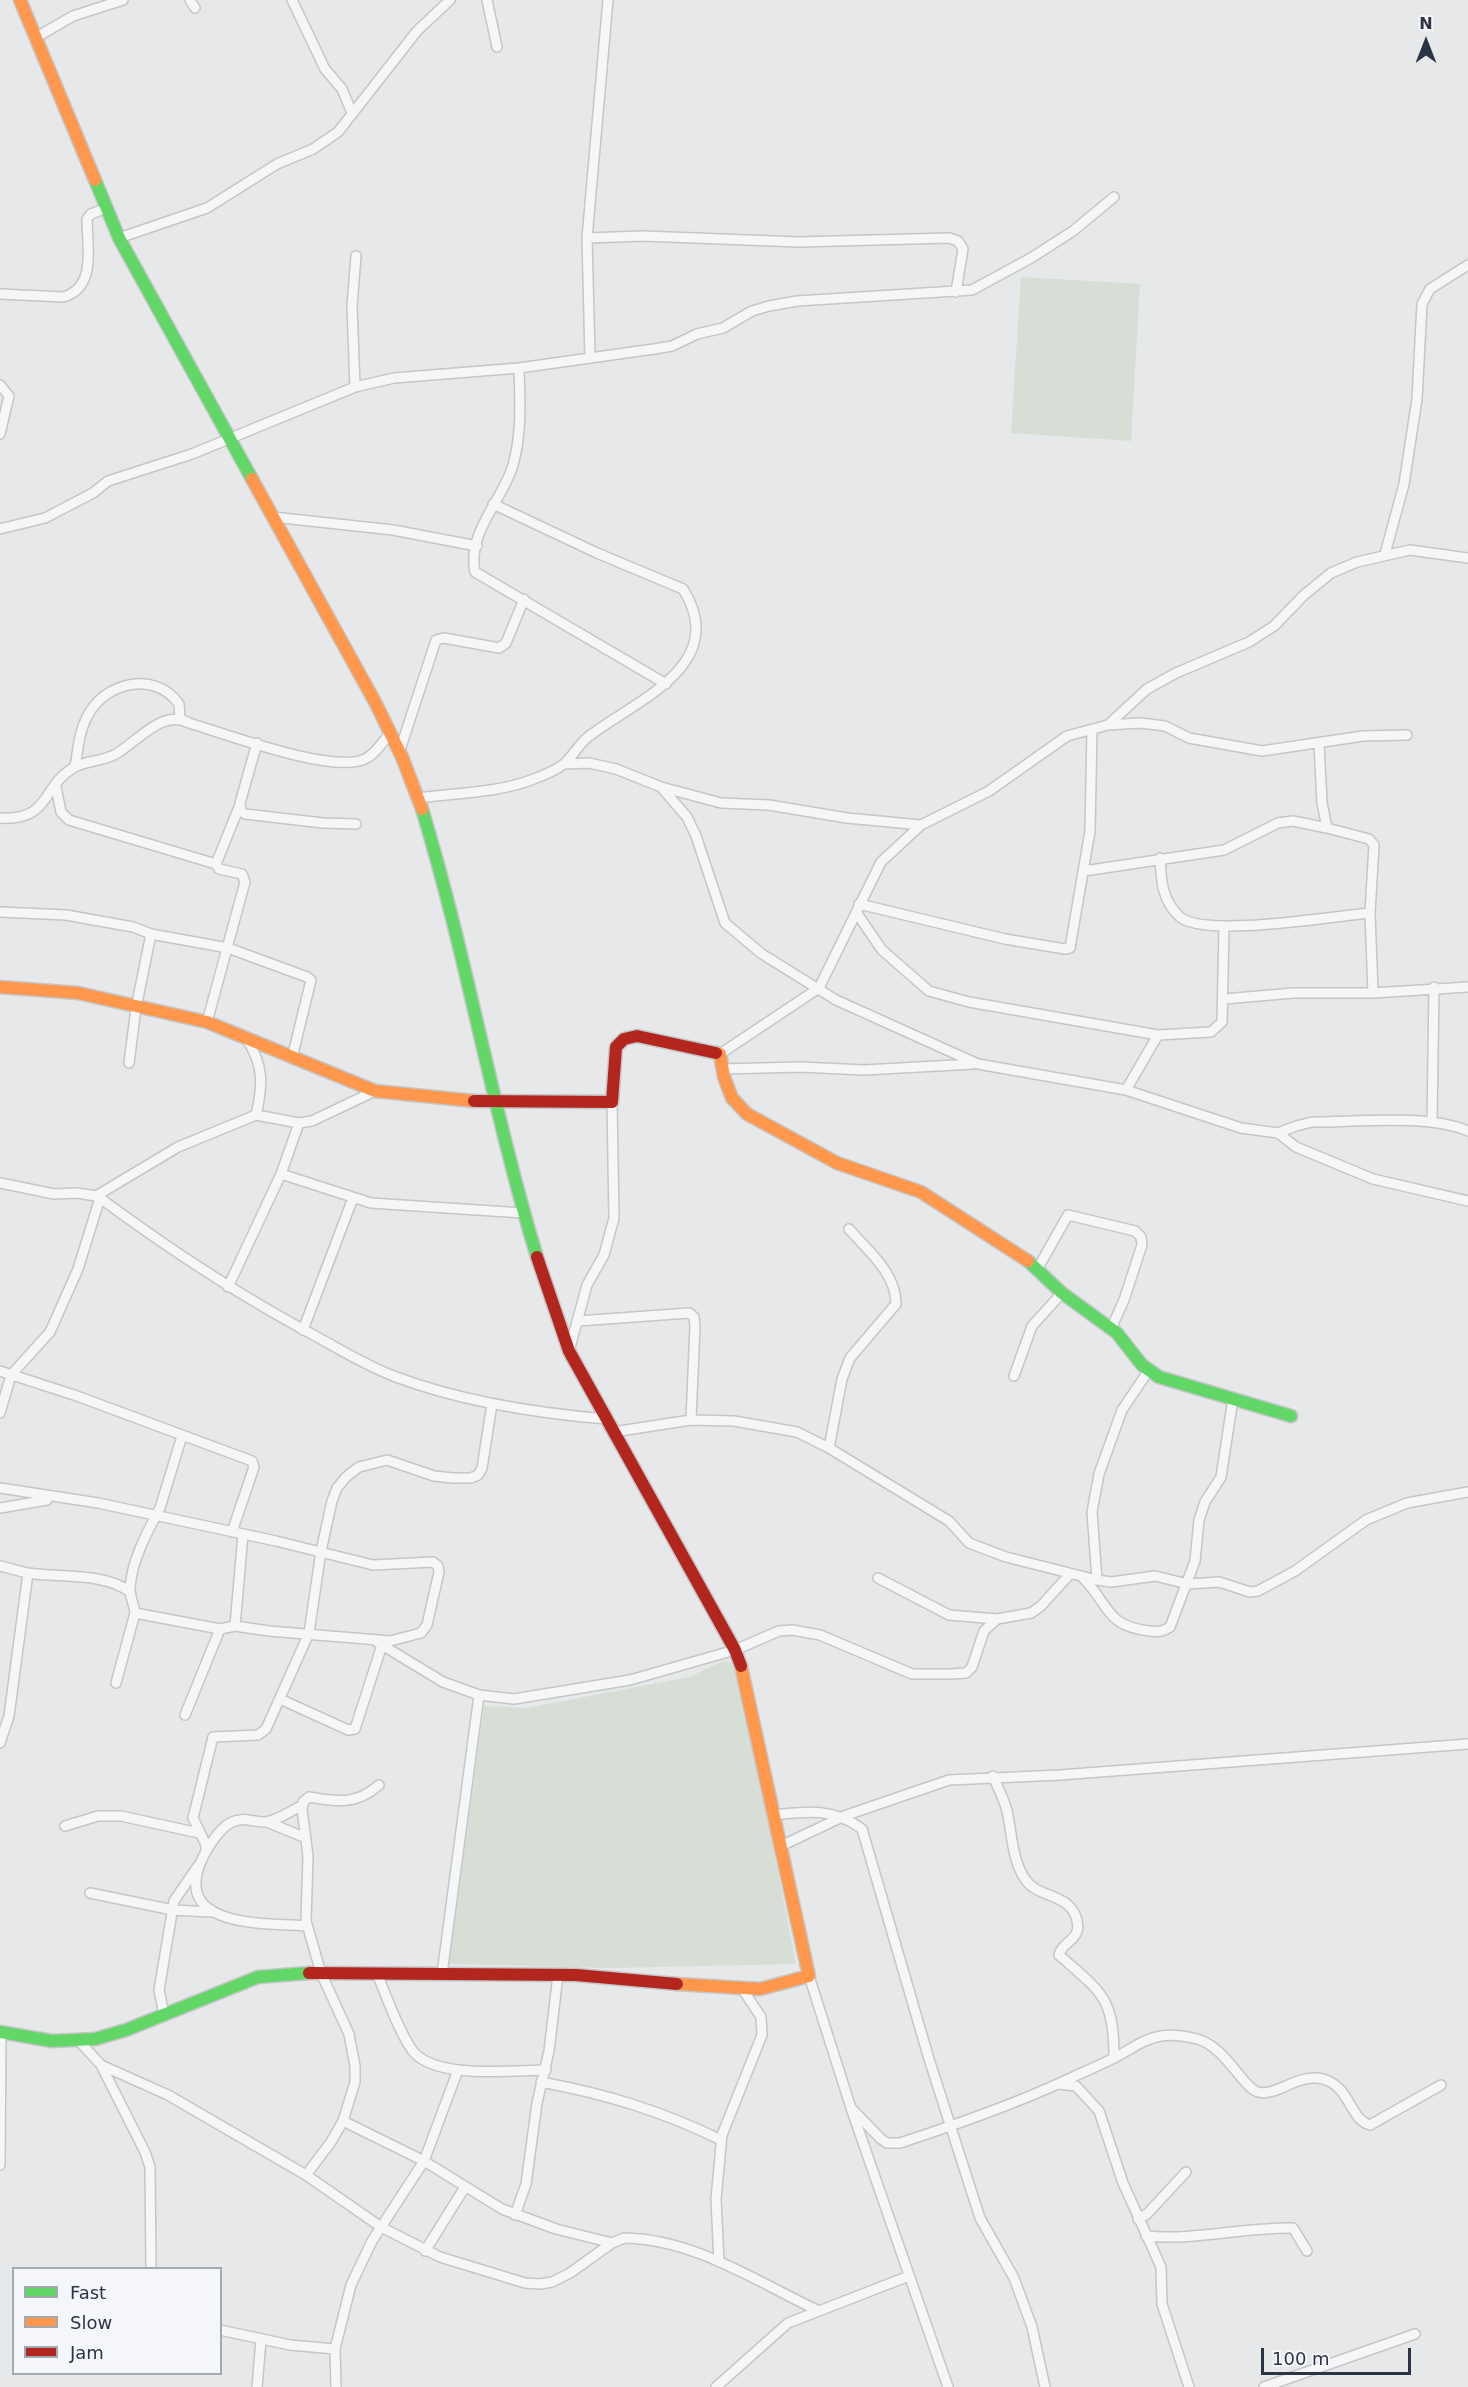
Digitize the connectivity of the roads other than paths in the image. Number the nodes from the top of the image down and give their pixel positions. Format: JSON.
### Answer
{"nodes":[{"id":1,"x":20,"y":0,"type":"edge"},
{"id":2,"x":123,"y":0,"type":"edge"},
{"id":3,"x":292,"y":0,"type":"edge"},
{"id":4,"x":450,"y":0,"type":"edge"},
{"id":5,"x":487,"y":0,"type":"edge"},
{"id":6,"x":608,"y":0,"type":"edge"},
{"id":7,"x":35,"y":38,"type":"junction"},
{"id":8,"x":497,"y":47,"type":"dead end"},
{"id":9,"x":352,"y":113,"type":"junction"},
{"id":10,"x":1114,"y":197,"type":"dead end"},
{"id":11,"x":104,"y":208,"type":"junction"},
{"id":12,"x":118,"y":238,"type":"junction"},
{"id":13,"x":587,"y":238,"type":"junction"},
{"id":14,"x":356,"y":256,"type":"dead end"},
{"id":15,"x":1468,"y":265,"type":"edge"},
{"id":16,"x":956,"y":292,"type":"junction"},
{"id":17,"x":0,"y":294,"type":"edge"},
{"id":18,"x":590,"y":357,"type":"junction"},
{"id":19,"x":519,"y":368,"type":"junction"},
{"id":20,"x":0,"y":385,"type":"edge"},
{"id":21,"x":355,"y":387,"type":"junction"},
{"id":22,"x":0,"y":435,"type":"edge"},
{"id":23,"x":229,"y":437,"type":"junction"},
{"id":24,"x":493,"y":504,"type":"junction"},
{"id":25,"x":273,"y":517,"type":"junction"},
{"id":26,"x":0,"y":529,"type":"edge"},
{"id":27,"x":477,"y":546,"type":"junction"},
{"id":28,"x":1385,"y":554,"type":"junction"},
{"id":29,"x":1468,"y":558,"type":"edge"},
{"id":30,"x":524,"y":600,"type":"junction"},
{"id":31,"x":666,"y":684,"type":"junction"},
{"id":32,"x":180,"y":718,"type":"junction"},
{"id":33,"x":1108,"y":725,"type":"junction"},
{"id":34,"x":1092,"y":729,"type":"junction"},
{"id":35,"x":391,"y":732,"type":"junction"},
{"id":36,"x":1407,"y":735,"type":"dead end"},
{"id":37,"x":257,"y":743,"type":"junction"},
{"id":38,"x":1319,"y":743,"type":"junction"},
{"id":39,"x":400,"y":750,"type":"junction"},
{"id":40,"x":564,"y":764,"type":"junction"},
{"id":41,"x":75,"y":767,"type":"junction"},
{"id":42,"x":56,"y":787,"type":"junction"},
{"id":43,"x":661,"y":787,"type":"junction"},
{"id":44,"x":418,"y":798,"type":"junction"},
{"id":45,"x":239,"y":807,"type":"junction"},
{"id":46,"x":0,"y":818,"type":"edge"},
{"id":47,"x":356,"y":824,"type":"dead end"},
{"id":48,"x":921,"y":825,"type":"junction"},
{"id":49,"x":1327,"y":828,"type":"junction"},
{"id":50,"x":1160,"y":858,"type":"junction"},
{"id":51,"x":216,"y":864,"type":"junction"},
{"id":52,"x":1084,"y":871,"type":"junction"},
{"id":53,"x":857,"y":908,"type":"junction"},
{"id":54,"x":0,"y":912,"type":"edge"},
{"id":55,"x":1370,"y":913,"type":"junction"},
{"id":56,"x":1224,"y":927,"type":"junction"},
{"id":57,"x":151,"y":934,"type":"junction"},
{"id":58,"x":228,"y":948,"type":"junction"},
{"id":59,"x":0,"y":987,"type":"edge"},
{"id":60,"x":1434,"y":987,"type":"junction"},
{"id":61,"x":1468,"y":987,"type":"edge"},
{"id":62,"x":819,"y":988,"type":"junction"},
{"id":63,"x":1373,"y":993,"type":"junction"},
{"id":64,"x":1224,"y":999,"type":"junction"},
{"id":65,"x":136,"y":1008,"type":"junction"},
{"id":66,"x":207,"y":1022,"type":"junction"},
{"id":67,"x":1158,"y":1035,"type":"junction"},
{"id":68,"x":246,"y":1038,"type":"junction"},
{"id":69,"x":720,"y":1053,"type":"junction"},
{"id":70,"x":292,"y":1058,"type":"junction"},
{"id":71,"x":129,"y":1063,"type":"dead end"},
{"id":72,"x":978,"y":1064,"type":"junction"},
{"id":73,"x":722,"y":1069,"type":"junction"},
{"id":74,"x":1126,"y":1090,"type":"junction"},
{"id":75,"x":375,"y":1091,"type":"junction"},
{"id":76,"x":496,"y":1101,"type":"junction"},
{"id":77,"x":612,"y":1102,"type":"junction"},
{"id":78,"x":256,"y":1115,"type":"junction"},
{"id":79,"x":1432,"y":1122,"type":"junction"},
{"id":80,"x":299,"y":1123,"type":"junction"},
{"id":81,"x":1468,"y":1131,"type":"edge"},
{"id":82,"x":1278,"y":1134,"type":"junction"},
{"id":83,"x":280,"y":1174,"type":"junction"},
{"id":84,"x":0,"y":1183,"type":"edge"},
{"id":85,"x":98,"y":1197,"type":"junction"},
{"id":86,"x":353,"y":1198,"type":"junction"},
{"id":87,"x":1468,"y":1201,"type":"edge"},
{"id":88,"x":524,"y":1213,"type":"junction"},
{"id":89,"x":849,"y":1229,"type":"dead end"},
{"id":90,"x":1038,"y":1268,"type":"junction"},
{"id":91,"x":228,"y":1287,"type":"junction"},
{"id":92,"x":1062,"y":1293,"type":"junction"},
{"id":93,"x":578,"y":1321,"type":"junction"},
{"id":94,"x":1110,"y":1329,"type":"junction"},
{"id":95,"x":303,"y":1330,"type":"junction"},
{"id":96,"x":569,"y":1351,"type":"junction"},
{"id":97,"x":1149,"y":1370,"type":"junction"},
{"id":98,"x":0,"y":1371,"type":"edge"},
{"id":99,"x":11,"y":1375,"type":"junction"},
{"id":100,"x":1014,"y":1376,"type":"dead end"},
{"id":101,"x":1233,"y":1399,"type":"junction"},
{"id":102,"x":492,"y":1404,"type":"junction"},
{"id":103,"x":0,"y":1413,"type":"edge"},
{"id":104,"x":1291,"y":1416,"type":"dead end"},
{"id":105,"x":606,"y":1419,"type":"junction"},
{"id":106,"x":691,"y":1420,"type":"junction"},
{"id":107,"x":614,"y":1432,"type":"junction"},
{"id":108,"x":182,"y":1437,"type":"junction"},
{"id":109,"x":829,"y":1448,"type":"junction"},
{"id":110,"x":0,"y":1488,"type":"edge"},
{"id":111,"x":1468,"y":1492,"type":"edge"},
{"id":112,"x":98,"y":1503,"type":"junction"},
{"id":113,"x":0,"y":1508,"type":"edge"},
{"id":114,"x":155,"y":1517,"type":"junction"},
{"id":115,"x":232,"y":1532,"type":"junction"},
{"id":116,"x":243,"y":1533,"type":"junction"},
{"id":117,"x":321,"y":1551,"type":"junction"},
{"id":118,"x":0,"y":1566,"type":"edge"},
{"id":119,"x":28,"y":1573,"type":"junction"},
{"id":120,"x":1070,"y":1574,"type":"junction"},
{"id":121,"x":878,"y":1578,"type":"dead end"},
{"id":122,"x":1083,"y":1578,"type":"junction"},
{"id":123,"x":1097,"y":1580,"type":"junction"},
{"id":124,"x":1188,"y":1584,"type":"junction"},
{"id":125,"x":130,"y":1592,"type":"junction"},
{"id":126,"x":135,"y":1613,"type":"junction"},
{"id":127,"x":997,"y":1619,"type":"junction"},
{"id":128,"x":235,"y":1626,"type":"junction"},
{"id":129,"x":220,"y":1629,"type":"junction"},
{"id":130,"x":309,"y":1633,"type":"junction"},
{"id":131,"x":373,"y":1640,"type":"junction"},
{"id":132,"x":382,"y":1645,"type":"junction"},
{"id":133,"x":735,"y":1650,"type":"junction"},
{"id":134,"x":116,"y":1683,"type":"dead end"},
{"id":135,"x":479,"y":1695,"type":"junction"},
{"id":136,"x":280,"y":1699,"type":"junction"},
{"id":137,"x":185,"y":1715,"type":"dead end"},
{"id":138,"x":0,"y":1743,"type":"edge"},
{"id":139,"x":1468,"y":1744,"type":"edge"},
{"id":140,"x":993,"y":1776,"type":"junction"},
{"id":141,"x":379,"y":1785,"type":"dead end"},
{"id":142,"x":303,"y":1805,"type":"junction"},
{"id":143,"x":774,"y":1815,"type":"junction"},
{"id":144,"x":844,"y":1816,"type":"junction"},
{"id":145,"x":267,"y":1822,"type":"junction"},
{"id":146,"x":65,"y":1826,"type":"dead end"},
{"id":147,"x":198,"y":1833,"type":"junction"},
{"id":148,"x":306,"y":1838,"type":"junction"},
{"id":149,"x":781,"y":1846,"type":"junction"},
{"id":150,"x":206,"y":1852,"type":"junction"},
{"id":151,"x":200,"y":1863,"type":"junction"},
{"id":152,"x":90,"y":1893,"type":"dead end"},
{"id":153,"x":173,"y":1910,"type":"junction"},
{"id":154,"x":211,"y":1912,"type":"junction"},
{"id":155,"x":307,"y":1926,"type":"junction"},
{"id":156,"x":321,"y":1973,"type":"junction"},
{"id":157,"x":377,"y":1974,"type":"junction"},
{"id":158,"x":442,"y":1974,"type":"junction"},
{"id":159,"x":558,"y":1975,"type":"junction"},
{"id":160,"x":809,"y":1976,"type":"junction"},
{"id":161,"x":744,"y":1990,"type":"junction"},
{"id":162,"x":164,"y":2014,"type":"junction"},
{"id":163,"x":1,"y":2032,"type":"edge"},
{"id":164,"x":79,"y":2041,"type":"junction"},
{"id":165,"x":1114,"y":2058,"type":"junction"},
{"id":166,"x":101,"y":2065,"type":"junction"},
{"id":167,"x":459,"y":2070,"type":"junction"},
{"id":168,"x":546,"y":2070,"type":"junction"},
{"id":169,"x":541,"y":2082,"type":"junction"},
{"id":170,"x":1058,"y":2084,"type":"junction"},
{"id":171,"x":1441,"y":2085,"type":"dead end"},
{"id":172,"x":851,"y":2108,"type":"junction"},
{"id":173,"x":343,"y":2121,"type":"junction"},
{"id":174,"x":950,"y":2126,"type":"junction"},
{"id":175,"x":721,"y":2140,"type":"junction"},
{"id":176,"x":424,"y":2161,"type":"junction"},
{"id":177,"x":0,"y":2165,"type":"edge"},
{"id":178,"x":1186,"y":2172,"type":"dead end"},
{"id":179,"x":306,"y":2175,"type":"junction"},
{"id":180,"x":465,"y":2187,"type":"junction"},
{"id":181,"x":515,"y":2215,"type":"junction"},
{"id":182,"x":1138,"y":2219,"type":"junction"},
{"id":183,"x":381,"y":2227,"type":"junction"},
{"id":184,"x":1146,"y":2236,"type":"junction"},
{"id":185,"x":612,"y":2243,"type":"junction"},
{"id":186,"x":425,"y":2251,"type":"junction"},
{"id":187,"x":1307,"y":2252,"type":"dead end"},
{"id":188,"x":719,"y":2262,"type":"junction"},
{"id":189,"x":151,"y":2267,"type":"edge"},
{"id":190,"x":909,"y":2276,"type":"junction"},
{"id":191,"x":819,"y":2311,"type":"junction"},
{"id":192,"x":222,"y":2330,"type":"edge"},
{"id":193,"x":1415,"y":2334,"type":"dead end"},
{"id":194,"x":261,"y":2340,"type":"junction"},
{"id":195,"x":335,"y":2349,"type":"junction"},
{"id":196,"x":256,"y":2387,"type":"edge"},
{"id":197,"x":336,"y":2387,"type":"edge"},
{"id":198,"x":716,"y":2387,"type":"edge"},
{"id":199,"x":948,"y":2387,"type":"edge"},
{"id":200,"x":1045,"y":2387,"type":"edge"},
{"id":201,"x":1189,"y":2387,"type":"edge"},
{"id":202,"x":1264,"y":2387,"type":"edge"}],
"edges":[{"from":1,"to":7,"type":"street"},
{"from":2,"to":7,"type":"street"},
{"from":3,"to":9,"type":"street"},
{"from":4,"to":9,"type":"street"},
{"from":5,"to":8,"type":"street"},
{"from":6,"to":13,"type":"street"},
{"from":7,"to":11,"type":"street"},
{"from":9,"to":12,"type":"street"},
{"from":10,"to":16,"type":"street"},
{"from":11,"to":12,"type":"street"},
{"from":11,"to":17,"type":"street"},
{"from":12,"to":23,"type":"street"},
{"from":13,"to":16,"type":"street"},
{"from":13,"to":18,"type":"street"},
{"from":14,"to":21,"type":"street"},
{"from":15,"to":28,"type":"street"},
{"from":16,"to":18,"type":"street"},
{"from":18,"to":19,"type":"street"},
{"from":19,"to":21,"type":"street"},
{"from":19,"to":24,"type":"street"},
{"from":20,"to":22,"type":"street"},
{"from":21,"to":23,"type":"street"},
{"from":23,"to":25,"type":"street"},
{"from":23,"to":26,"type":"street"},
{"from":24,"to":27,"type":"street"},
{"from":24,"to":31,"type":"street"},
{"from":25,"to":27,"type":"street"},
{"from":25,"to":35,"type":"street"},
{"from":27,"to":30,"type":"street"},
{"from":28,"to":29,"type":"street"},
{"from":28,"to":33,"type":"street"},
{"from":30,"to":31,"type":"street"},
{"from":30,"to":39,"type":"street"},
{"from":31,"to":40,"type":"street"},
{"from":32,"to":37,"type":"street"},
{"from":32,"to":41,"type":"street"},
{"from":32,"to":41,"type":"street"},
{"from":33,"to":34,"type":"street"},
{"from":33,"to":38,"type":"street"},
{"from":34,"to":48,"type":"street"},
{"from":34,"to":52,"type":"street"},
{"from":35,"to":37,"type":"street"},
{"from":35,"to":39,"type":"street"},
{"from":36,"to":38,"type":"street"},
{"from":37,"to":45,"type":"street"},
{"from":38,"to":49,"type":"street"},
{"from":39,"to":44,"type":"street"},
{"from":40,"to":43,"type":"street"},
{"from":40,"to":44,"type":"street"},
{"from":41,"to":42,"type":"street"},
{"from":42,"to":46,"type":"street"},
{"from":42,"to":51,"type":"street"},
{"from":43,"to":48,"type":"street"},
{"from":43,"to":62,"type":"street"},
{"from":44,"to":76,"type":"street"},
{"from":45,"to":47,"type":"street"},
{"from":45,"to":51,"type":"street"},
{"from":48,"to":53,"type":"street"},
{"from":49,"to":50,"type":"street"},
{"from":49,"to":55,"type":"street"},
{"from":50,"to":52,"type":"street"},
{"from":50,"to":56,"type":"street"},
{"from":51,"to":58,"type":"street"},
{"from":52,"to":53,"type":"street"},
{"from":53,"to":62,"type":"street"},
{"from":53,"to":67,"type":"street"},
{"from":54,"to":57,"type":"street"},
{"from":55,"to":56,"type":"street"},
{"from":55,"to":63,"type":"street"},
{"from":56,"to":64,"type":"street"},
{"from":57,"to":58,"type":"street"},
{"from":57,"to":65,"type":"street"},
{"from":58,"to":66,"type":"street"},
{"from":58,"to":70,"type":"street"},
{"from":59,"to":65,"type":"street"},
{"from":60,"to":61,"type":"street"},
{"from":60,"to":63,"type":"street"},
{"from":60,"to":79,"type":"street"},
{"from":62,"to":69,"type":"street"},
{"from":62,"to":72,"type":"street"},
{"from":63,"to":64,"type":"street"},
{"from":64,"to":67,"type":"street"},
{"from":65,"to":66,"type":"street"},
{"from":65,"to":71,"type":"street"},
{"from":66,"to":68,"type":"street"},
{"from":67,"to":74,"type":"street"},
{"from":68,"to":70,"type":"street"},
{"from":68,"to":78,"type":"street"},
{"from":69,"to":73,"type":"street"},
{"from":69,"to":77,"type":"street"},
{"from":70,"to":75,"type":"street"},
{"from":72,"to":73,"type":"street"},
{"from":72,"to":74,"type":"street"},
{"from":73,"to":90,"type":"street"},
{"from":74,"to":82,"type":"street"},
{"from":75,"to":76,"type":"street"},
{"from":75,"to":80,"type":"street"},
{"from":76,"to":77,"type":"street"},
{"from":76,"to":88,"type":"street"},
{"from":77,"to":93,"type":"street"},
{"from":78,"to":80,"type":"street"},
{"from":78,"to":85,"type":"street"},
{"from":79,"to":81,"type":"street"},
{"from":79,"to":82,"type":"street"},
{"from":80,"to":83,"type":"street"},
{"from":82,"to":87,"type":"street"},
{"from":83,"to":86,"type":"street"},
{"from":83,"to":91,"type":"street"},
{"from":84,"to":85,"type":"street"},
{"from":85,"to":91,"type":"street"},
{"from":85,"to":99,"type":"street"},
{"from":86,"to":88,"type":"street"},
{"from":86,"to":95,"type":"street"},
{"from":88,"to":96,"type":"street"},
{"from":89,"to":109,"type":"street"},
{"from":90,"to":92,"type":"street"},
{"from":90,"to":94,"type":"street"},
{"from":91,"to":95,"type":"street"},
{"from":92,"to":94,"type":"street"},
{"from":92,"to":100,"type":"street"},
{"from":93,"to":96,"type":"street"},
{"from":93,"to":106,"type":"street"},
{"from":94,"to":97,"type":"street"},
{"from":95,"to":102,"type":"street"},
{"from":96,"to":105,"type":"street"},
{"from":97,"to":101,"type":"street"},
{"from":97,"to":123,"type":"street"},
{"from":98,"to":99,"type":"street"},
{"from":99,"to":103,"type":"street"},
{"from":99,"to":108,"type":"street"},
{"from":101,"to":104,"type":"street"},
{"from":101,"to":124,"type":"street"},
{"from":102,"to":105,"type":"street"},
{"from":102,"to":117,"type":"street"},
{"from":105,"to":107,"type":"street"},
{"from":106,"to":107,"type":"street"},
{"from":106,"to":109,"type":"street"},
{"from":107,"to":133,"type":"street"},
{"from":108,"to":114,"type":"street"},
{"from":108,"to":115,"type":"street"},
{"from":109,"to":120,"type":"street"},
{"from":110,"to":112,"type":"street"},
{"from":111,"to":124,"type":"street"},
{"from":112,"to":113,"type":"street"},
{"from":112,"to":114,"type":"street"},
{"from":114,"to":115,"type":"street"},
{"from":114,"to":125,"type":"street"},
{"from":115,"to":116,"type":"street"},
{"from":116,"to":117,"type":"street"},
{"from":116,"to":128,"type":"street"},
{"from":117,"to":130,"type":"street"},
{"from":117,"to":131,"type":"street"},
{"from":118,"to":119,"type":"street"},
{"from":119,"to":125,"type":"street"},
{"from":119,"to":138,"type":"street"},
{"from":120,"to":122,"type":"street"},
{"from":120,"to":127,"type":"street"},
{"from":121,"to":127,"type":"street"},
{"from":122,"to":123,"type":"street"},
{"from":122,"to":124,"type":"street"},
{"from":123,"to":124,"type":"street"},
{"from":125,"to":126,"type":"street"},
{"from":126,"to":129,"type":"street"},
{"from":126,"to":134,"type":"street"},
{"from":127,"to":133,"type":"street"},
{"from":128,"to":129,"type":"street"},
{"from":128,"to":130,"type":"street"},
{"from":129,"to":137,"type":"street"},
{"from":130,"to":131,"type":"street"},
{"from":130,"to":136,"type":"street"},
{"from":131,"to":132,"type":"street"},
{"from":132,"to":135,"type":"street"},
{"from":132,"to":136,"type":"street"},
{"from":133,"to":135,"type":"street"},
{"from":133,"to":143,"type":"street"},
{"from":135,"to":158,"type":"street"},
{"from":136,"to":147,"type":"street"},
{"from":139,"to":140,"type":"street"},
{"from":140,"to":144,"type":"street"},
{"from":140,"to":165,"type":"street"},
{"from":141,"to":142,"type":"street"},
{"from":142,"to":145,"type":"street"},
{"from":142,"to":148,"type":"street"},
{"from":143,"to":144,"type":"street"},
{"from":143,"to":149,"type":"street"},
{"from":144,"to":149,"type":"street"},
{"from":144,"to":174,"type":"street"},
{"from":145,"to":148,"type":"street"},
{"from":145,"to":150,"type":"street"},
{"from":146,"to":147,"type":"street"},
{"from":147,"to":150,"type":"street"},
{"from":148,"to":155,"type":"street"},
{"from":149,"to":160,"type":"street"},
{"from":150,"to":151,"type":"street"},
{"from":151,"to":153,"type":"street"},
{"from":151,"to":154,"type":"street"},
{"from":152,"to":153,"type":"street"},
{"from":153,"to":154,"type":"street"},
{"from":153,"to":162,"type":"street"},
{"from":154,"to":155,"type":"street"},
{"from":155,"to":156,"type":"street"},
{"from":156,"to":157,"type":"street"},
{"from":156,"to":162,"type":"street"},
{"from":156,"to":173,"type":"street"},
{"from":157,"to":158,"type":"street"},
{"from":157,"to":167,"type":"street"},
{"from":158,"to":159,"type":"street"},
{"from":159,"to":161,"type":"street"},
{"from":159,"to":168,"type":"street"},
{"from":160,"to":161,"type":"street"},
{"from":160,"to":172,"type":"street"},
{"from":161,"to":175,"type":"street"},
{"from":162,"to":164,"type":"street"},
{"from":163,"to":164,"type":"street"},
{"from":163,"to":177,"type":"street"},
{"from":164,"to":166,"type":"street"},
{"from":165,"to":170,"type":"street"},
{"from":165,"to":171,"type":"street"},
{"from":166,"to":179,"type":"street"},
{"from":166,"to":189,"type":"street"},
{"from":167,"to":168,"type":"street"},
{"from":167,"to":176,"type":"street"},
{"from":168,"to":169,"type":"street"},
{"from":169,"to":175,"type":"street"},
{"from":169,"to":181,"type":"street"},
{"from":170,"to":174,"type":"street"},
{"from":170,"to":182,"type":"street"},
{"from":172,"to":174,"type":"street"},
{"from":172,"to":190,"type":"street"},
{"from":173,"to":176,"type":"street"},
{"from":173,"to":179,"type":"street"},
{"from":174,"to":200,"type":"street"},
{"from":175,"to":188,"type":"street"},
{"from":176,"to":180,"type":"street"},
{"from":176,"to":183,"type":"street"},
{"from":178,"to":182,"type":"street"},
{"from":179,"to":183,"type":"street"},
{"from":180,"to":181,"type":"street"},
{"from":180,"to":186,"type":"street"},
{"from":181,"to":185,"type":"street"},
{"from":182,"to":184,"type":"street"},
{"from":183,"to":186,"type":"street"},
{"from":183,"to":195,"type":"street"},
{"from":184,"to":187,"type":"street"},
{"from":184,"to":201,"type":"street"},
{"from":185,"to":186,"type":"street"},
{"from":185,"to":188,"type":"street"},
{"from":188,"to":191,"type":"street"},
{"from":190,"to":191,"type":"street"},
{"from":190,"to":199,"type":"street"},
{"from":191,"to":198,"type":"street"},
{"from":192,"to":194,"type":"street"},
{"from":193,"to":202,"type":"street"},
{"from":194,"to":195,"type":"street"},
{"from":194,"to":196,"type":"street"},
{"from":195,"to":197,"type":"street"}]}
